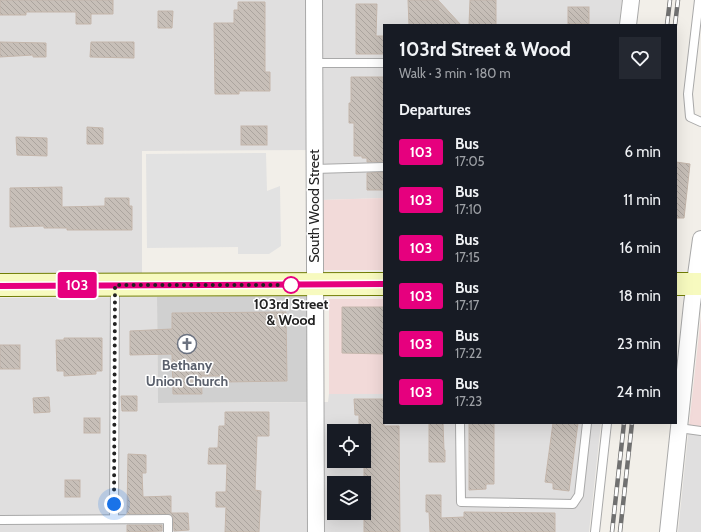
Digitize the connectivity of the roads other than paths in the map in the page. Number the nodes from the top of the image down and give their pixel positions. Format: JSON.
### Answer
{"nodes":[{"id":1,"x":314,"y":0,"type":"edge"},
{"id":2,"x":631,"y":0,"type":"edge"},
{"id":3,"x":699,"y":0,"type":"edge"},
{"id":4,"x":628,"y":24,"type":"edge"},
{"id":5,"x":314,"y":63,"type":"junction"},
{"id":6,"x":383,"y":63,"type":"edge"},
{"id":7,"x":701,"y":122,"type":"edge"},
{"id":8,"x":383,"y":167,"type":"edge"},
{"id":9,"x":314,"y":169,"type":"junction"},
{"id":10,"x":701,"y":239,"type":"edge"},
{"id":11,"x":383,"y":284,"type":"edge"},
{"id":12,"x":690,"y":284,"type":"edge"},
{"id":13,"x":115,"y":285,"type":"junction"},
{"id":14,"x":315,"y":285,"type":"junction"},
{"id":15,"x":0,"y":286,"type":"edge"},
{"id":16,"x":460,"y":424,"type":"edge"},
{"id":17,"x":587,"y":424,"type":"edge"},
{"id":18,"x":607,"y":424,"type":"edge"},
{"id":19,"x":679,"y":428,"type":"junction"},
{"id":20,"x":701,"y":431,"type":"edge"},
{"id":21,"x":114,"y":519,"type":"junction"},
{"id":22,"x":0,"y":520,"type":"edge"},
{"id":23,"x":168,"y":532,"type":"edge"},
{"id":24,"x":316,"y":532,"type":"edge"},
{"id":25,"x":595,"y":532,"type":"edge"},
{"id":26,"x":668,"y":532,"type":"edge"}],
"edges":[{"from":1,"to":5,"type":"street","name":"South Wood Street"},
{"from":2,"to":4,"type":"street"},
{"from":3,"to":7,"type":"lane"},
{"from":5,"to":6,"type":"lane"},
{"from":5,"to":9,"type":"street","name":"South Wood Street"},
{"from":8,"to":9,"type":"lane"},
{"from":9,"to":14,"type":"street","name":"South Wood Street"},
{"from":10,"to":12,"type":"street"},
{"from":11,"to":14,"type":"main road"},
{"from":12,"to":19,"type":"street"},
{"from":13,"to":14,"type":"main road"},
{"from":13,"to":15,"type":"main road"},
{"from":13,"to":21,"type":"lane"},
{"from":14,"to":24,"type":"street","name":"South Wood Street"},
{"from":16,"to":17,"type":"lane"},
{"from":18,"to":25,"type":"lane"},
{"from":19,"to":20,"type":"lane"},
{"from":19,"to":26,"type":"street"},
{"from":21,"to":22,"type":"lane"},
{"from":21,"to":23,"type":"lane"}]}
